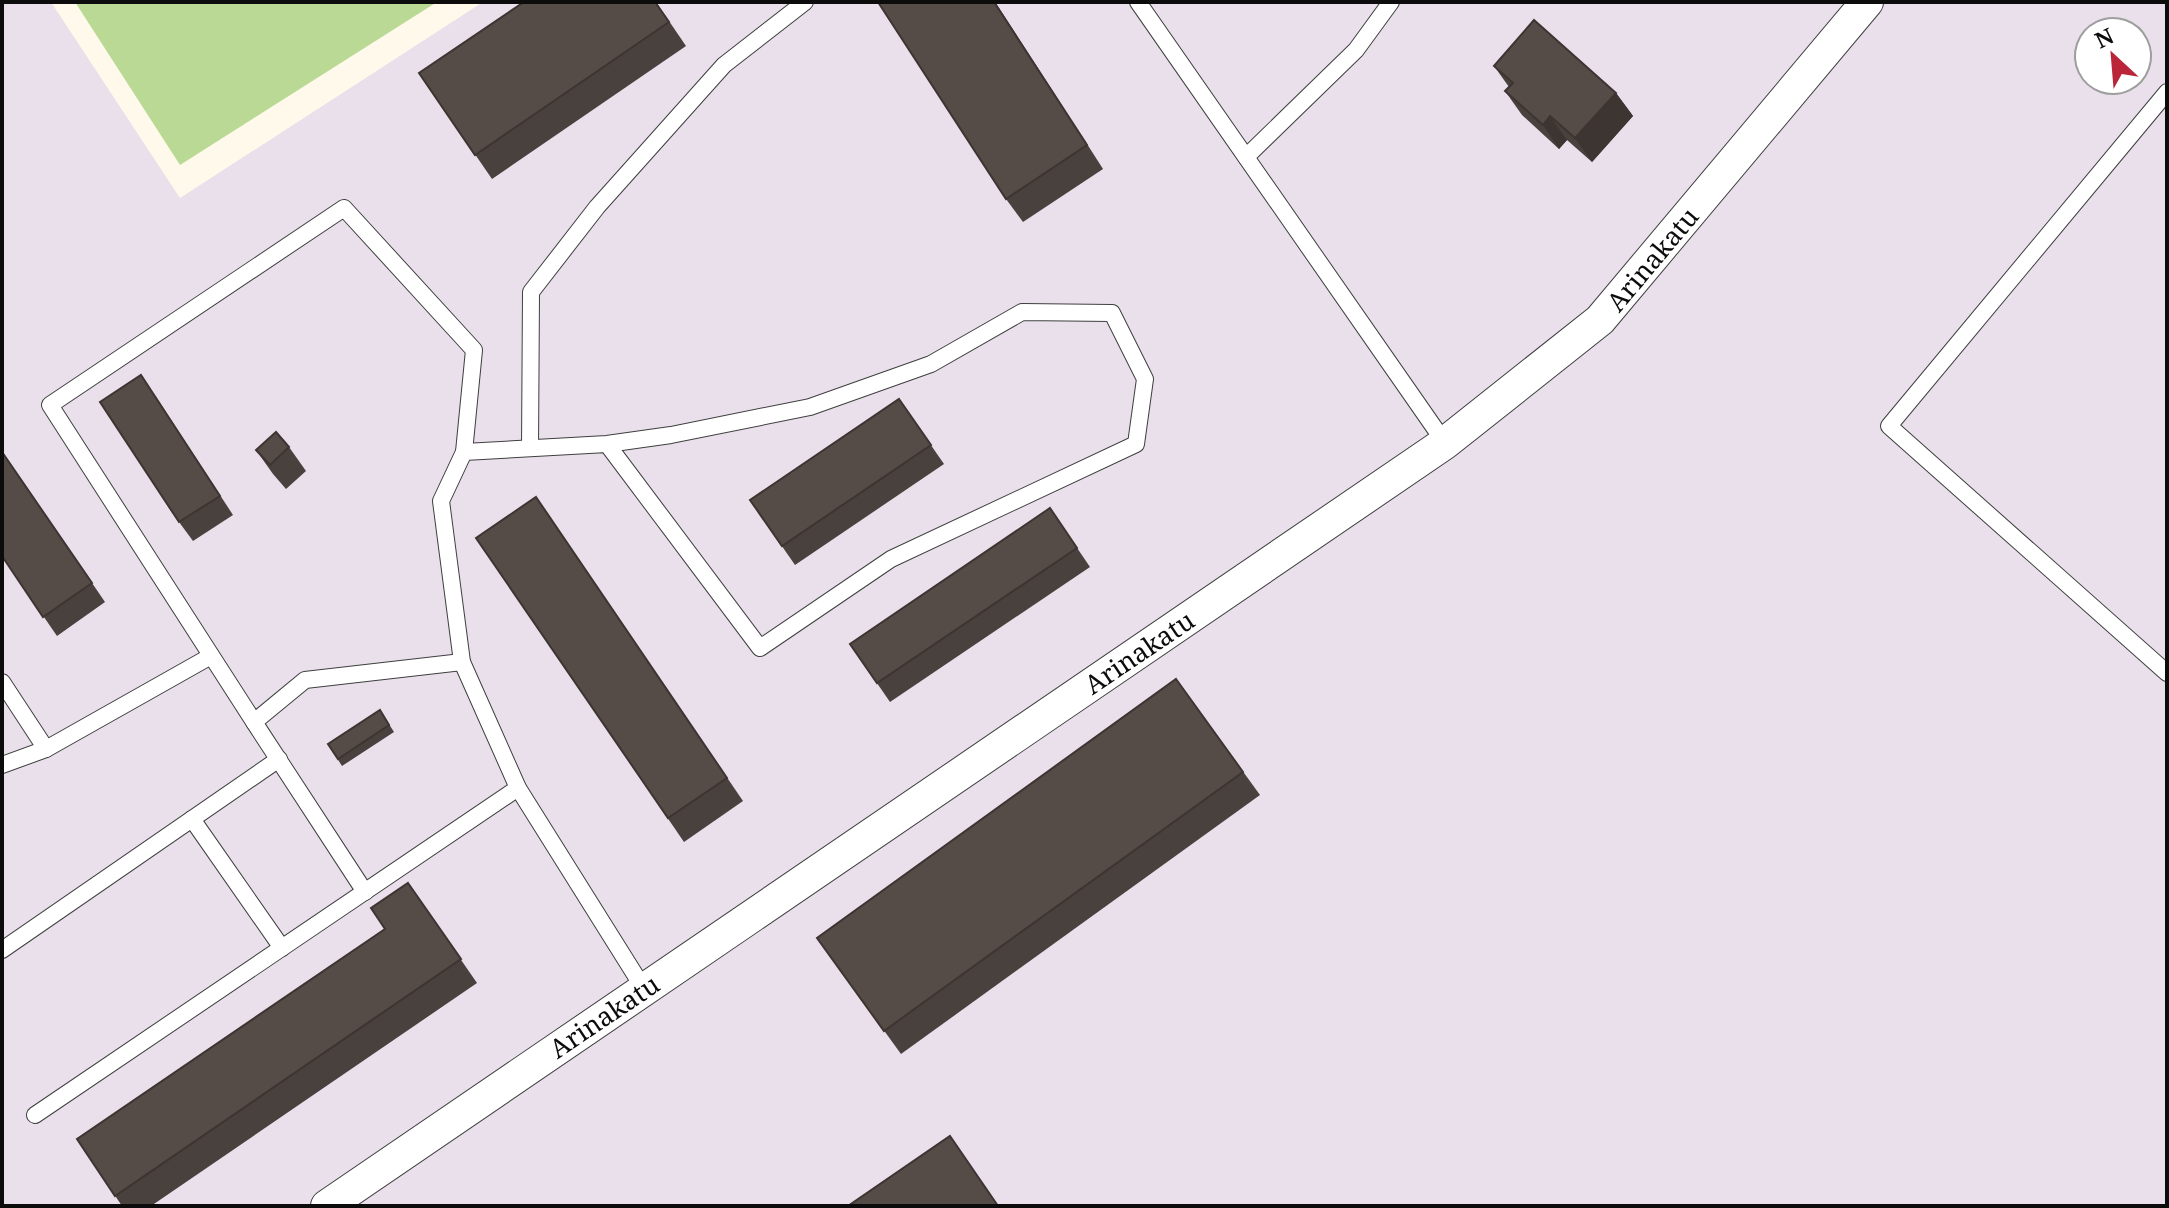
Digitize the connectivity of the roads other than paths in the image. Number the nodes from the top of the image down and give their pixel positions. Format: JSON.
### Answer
{"nodes":[{"id":1,"x":805,"y":2,"type":"edge"},
{"id":2,"x":1138,"y":2,"type":"edge"},
{"id":3,"x":1391,"y":2,"type":"edge"},
{"id":4,"x":1867,"y":2,"type":"edge"},
{"id":5,"x":2167,"y":92,"type":"edge"},
{"id":6,"x":1246,"y":157,"type":"junction"},
{"id":7,"x":1445,"y":443,"type":"junction"},
{"id":8,"x":607,"y":444,"type":"junction"},
{"id":9,"x":530,"y":448,"type":"junction"},
{"id":10,"x":464,"y":452,"type":"junction"},
{"id":11,"x":211,"y":656,"type":"junction"},
{"id":12,"x":462,"y":662,"type":"junction"},
{"id":13,"x":2167,"y":673,"type":"edge"},
{"id":14,"x":2,"y":682,"type":"edge"},
{"id":15,"x":254,"y":722,"type":"junction"},
{"id":16,"x":46,"y":749,"type":"junction"},
{"id":17,"x":279,"y":759,"type":"junction"},
{"id":18,"x":2,"y":765,"type":"edge"},
{"id":19,"x":518,"y":788,"type":"junction"},
{"id":20,"x":192,"y":819,"type":"junction"},
{"id":21,"x":365,"y":892,"type":"junction"},
{"id":22,"x":282,"y":948,"type":"junction"},
{"id":23,"x":2,"y":950,"type":"edge"},
{"id":24,"x":644,"y":989,"type":"junction"},
{"id":25,"x":35,"y":1115,"type":"dead end"},
{"id":26,"x":327,"y":1206,"type":"edge"}],
"edges":[{"from":1,"to":9,"type":"lane"},
{"from":2,"to":6,"type":"lane"},
{"from":3,"to":6,"type":"lane"},
{"from":4,"to":7,"type":"street","name":"Arinakatu"},
{"from":5,"to":13,"type":"lane"},
{"from":6,"to":7,"type":"lane"},
{"from":7,"to":24,"type":"street","name":"Arinakatu"},
{"from":8,"to":8,"type":"lane"},
{"from":8,"to":9,"type":"lane"},
{"from":9,"to":10,"type":"lane"},
{"from":10,"to":11,"type":"lane"},
{"from":10,"to":12,"type":"lane"},
{"from":11,"to":15,"type":"lane"},
{"from":11,"to":16,"type":"lane"},
{"from":12,"to":15,"type":"lane"},
{"from":12,"to":19,"type":"lane"},
{"from":14,"to":16,"type":"lane"},
{"from":15,"to":17,"type":"lane"},
{"from":16,"to":18,"type":"lane"},
{"from":17,"to":20,"type":"lane"},
{"from":17,"to":21,"type":"lane"},
{"from":19,"to":21,"type":"lane"},
{"from":19,"to":24,"type":"lane"},
{"from":20,"to":22,"type":"lane"},
{"from":20,"to":23,"type":"lane"},
{"from":21,"to":22,"type":"lane"},
{"from":22,"to":25,"type":"lane"},
{"from":24,"to":26,"type":"street","name":"Arinakatu"}]}
